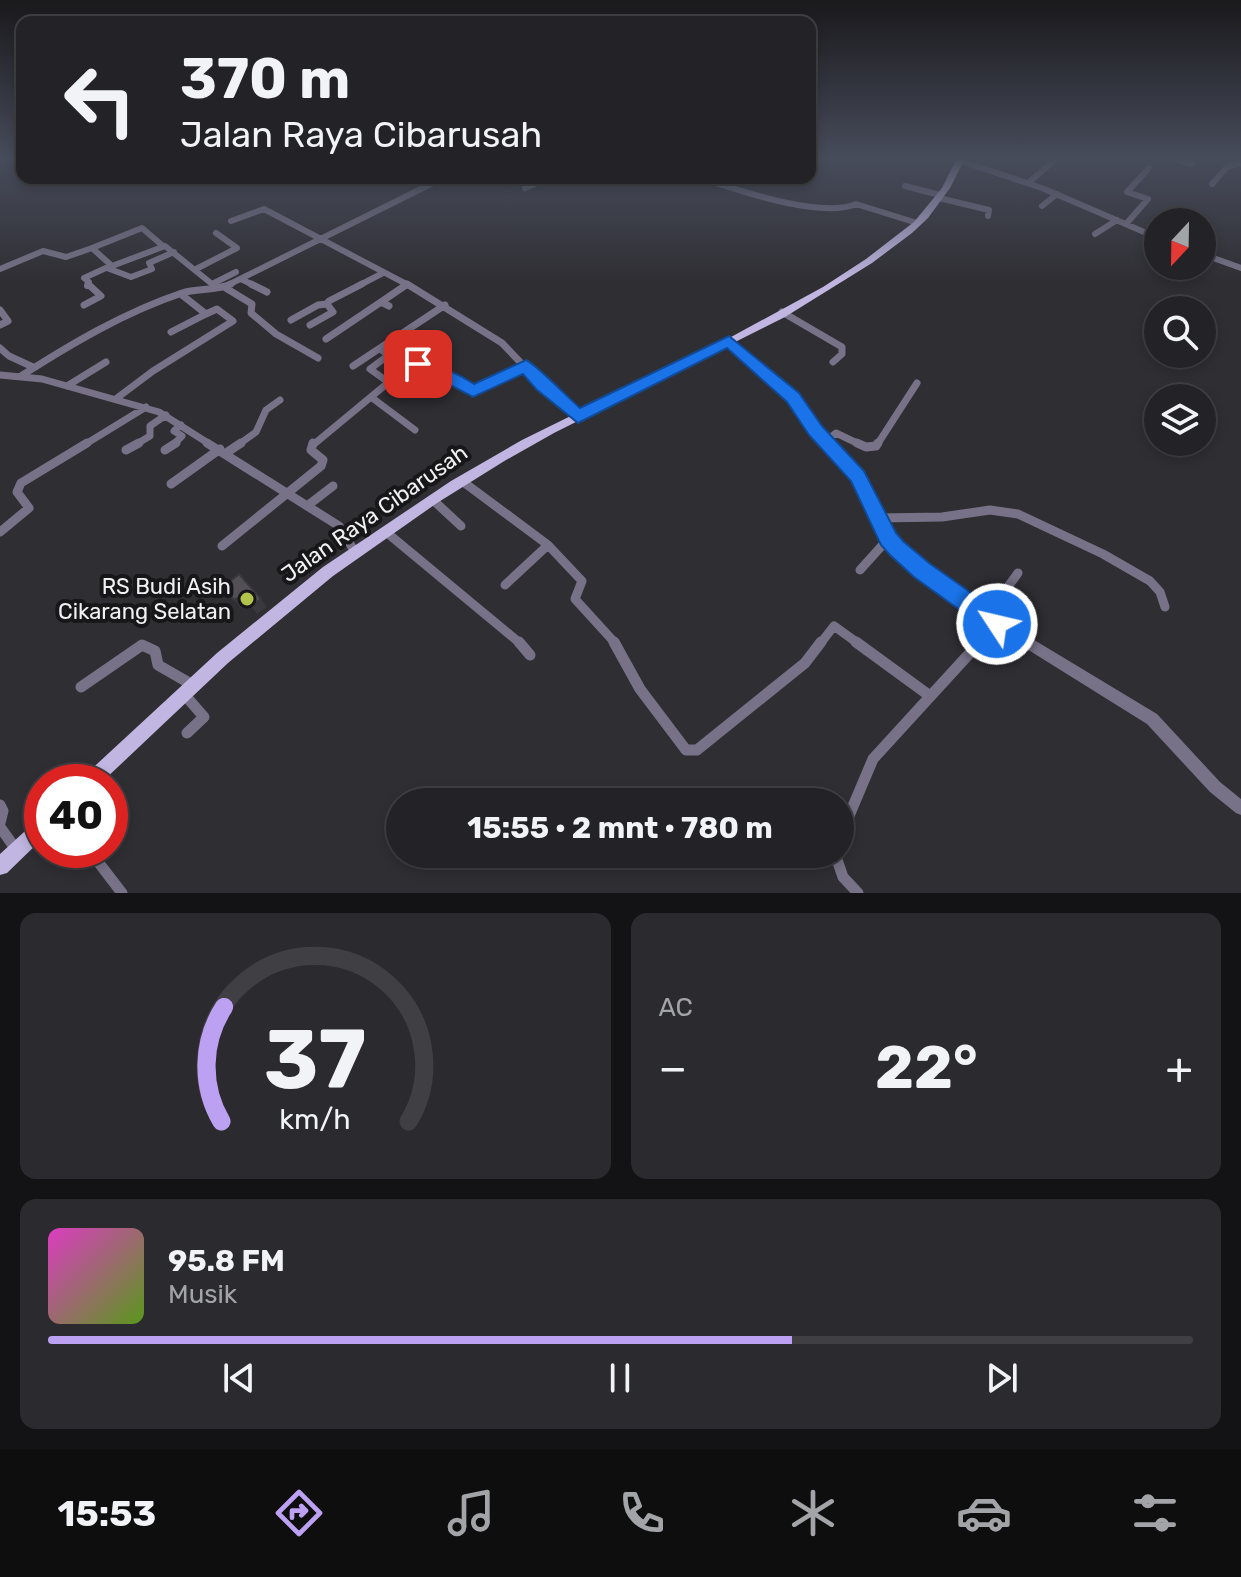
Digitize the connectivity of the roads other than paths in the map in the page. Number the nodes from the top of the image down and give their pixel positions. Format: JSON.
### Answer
{"nodes":[{"id":1,"x":398,"y":200,"type":"edge"},
{"id":2,"x":774,"y":200,"type":"edge"},
{"id":3,"x":936,"y":200,"type":"edge"},
{"id":4,"x":952,"y":200,"type":"edge"},
{"id":5,"x":1050,"y":200,"type":"edge"},
{"id":6,"x":1070,"y":200,"type":"edge"},
{"id":7,"x":1147,"y":200,"type":"edge"},
{"id":8,"x":1042,"y":206,"type":"dead end"},
{"id":9,"x":988,"y":216,"type":"dead end"},
{"id":10,"x":1117,"y":220,"type":"junction"},
{"id":11,"x":231,"y":221,"type":"dead end"},
{"id":12,"x":917,"y":223,"type":"junction"},
{"id":13,"x":1126,"y":224,"type":"junction"},
{"id":14,"x":1144,"y":232,"type":"edge"},
{"id":15,"x":216,"y":233,"type":"dead end"},
{"id":16,"x":1095,"y":234,"type":"dead end"},
{"id":17,"x":319,"y":238,"type":"junction"},
{"id":18,"x":163,"y":246,"type":"junction"},
{"id":19,"x":92,"y":248,"type":"junction"},
{"id":20,"x":174,"y":252,"type":"junction"},
{"id":21,"x":1216,"y":259,"type":"edge"},
{"id":22,"x":110,"y":267,"type":"junction"},
{"id":23,"x":1241,"y":268,"type":"edge"},
{"id":24,"x":0,"y":269,"type":"edge"},
{"id":25,"x":196,"y":269,"type":"junction"},
{"id":26,"x":383,"y":273,"type":"junction"},
{"id":27,"x":238,"y":275,"type":"junction"},
{"id":28,"x":212,"y":284,"type":"junction"},
{"id":29,"x":406,"y":285,"type":"junction"},
{"id":30,"x":224,"y":287,"type":"junction"},
{"id":31,"x":267,"y":292,"type":"dead end"},
{"id":32,"x":182,"y":295,"type":"junction"},
{"id":33,"x":327,"y":304,"type":"junction"},
{"id":34,"x":84,"y":305,"type":"dead end"},
{"id":35,"x":445,"y":305,"type":"junction"},
{"id":36,"x":0,"y":310,"type":"edge"},
{"id":37,"x":782,"y":312,"type":"junction"},
{"id":38,"x":206,"y":314,"type":"junction"},
{"id":39,"x":291,"y":320,"type":"dead end"},
{"id":40,"x":0,"y":325,"type":"edge"},
{"id":41,"x":310,"y":325,"type":"dead end"},
{"id":42,"x":171,"y":332,"type":"dead end"},
{"id":43,"x":326,"y":339,"type":"dead end"},
{"id":44,"x":729,"y":341,"type":"junction"},
{"id":45,"x":0,"y":348,"type":"edge"},
{"id":46,"x":380,"y":349,"type":"junction"},
{"id":47,"x":390,"y":354,"type":"junction"},
{"id":48,"x":318,"y":358,"type":"dead end"},
{"id":49,"x":106,"y":362,"type":"dead end"},
{"id":50,"x":833,"y":362,"type":"dead end"},
{"id":51,"x":403,"y":364,"type":"junction"},
{"id":52,"x":353,"y":366,"type":"dead end"},
{"id":53,"x":526,"y":366,"type":"junction"},
{"id":54,"x":33,"y":367,"type":"junction"},
{"id":55,"x":0,"y":375,"type":"edge"},
{"id":56,"x":21,"y":376,"type":"junction"},
{"id":57,"x":388,"y":382,"type":"junction"},
{"id":58,"x":917,"y":383,"type":"dead end"},
{"id":59,"x":67,"y":386,"type":"junction"},
{"id":60,"x":371,"y":397,"type":"junction"},
{"id":61,"x":117,"y":398,"type":"junction"},
{"id":62,"x":280,"y":400,"type":"dead end"},
{"id":63,"x":146,"y":407,"type":"junction"},
{"id":64,"x":166,"y":415,"type":"junction"},
{"id":65,"x":578,"y":416,"type":"junction"},
{"id":66,"x":181,"y":425,"type":"junction"},
{"id":67,"x":415,"y":430,"type":"dead end"},
{"id":68,"x":826,"y":441,"type":"junction"},
{"id":69,"x":126,"y":450,"type":"dead end"},
{"id":70,"x":165,"y":450,"type":"dead end"},
{"id":71,"x":223,"y":451,"type":"junction"},
{"id":72,"x":462,"y":481,"type":"junction"},
{"id":73,"x":171,"y":484,"type":"dead end"},
{"id":74,"x":333,"y":486,"type":"dead end"},
{"id":75,"x":288,"y":492,"type":"junction"},
{"id":76,"x":433,"y":500,"type":"junction"},
{"id":77,"x":307,"y":506,"type":"junction"},
{"id":78,"x":879,"y":518,"type":"junction"},
{"id":79,"x":461,"y":526,"type":"dead end"},
{"id":80,"x":0,"y":532,"type":"edge"},
{"id":81,"x":386,"y":532,"type":"junction"},
{"id":82,"x":888,"y":539,"type":"junction"},
{"id":83,"x":548,"y":545,"type":"junction"},
{"id":84,"x":222,"y":546,"type":"dead end"},
{"id":85,"x":355,"y":551,"type":"junction"},
{"id":86,"x":860,"y":570,"type":"dead end"},
{"id":87,"x":1018,"y":573,"type":"dead end"},
{"id":88,"x":505,"y":585,"type":"dead end"},
{"id":89,"x":1165,"y":607,"type":"dead end"},
{"id":90,"x":992,"y":620,"type":"junction"},
{"id":91,"x":530,"y":655,"type":"dead end"},
{"id":92,"x":81,"y":687,"type":"dead end"},
{"id":93,"x":187,"y":689,"type":"junction"},
{"id":94,"x":930,"y":696,"type":"junction"},
{"id":95,"x":187,"y":733,"type":"dead end"},
{"id":96,"x":107,"y":764,"type":"edge"},
{"id":97,"x":854,"y":804,"type":"edge"},
{"id":98,"x":0,"y":805,"type":"edge"},
{"id":99,"x":1241,"y":808,"type":"edge"},
{"id":100,"x":0,"y":825,"type":"edge"},
{"id":101,"x":24,"y":840,"type":"edge"},
{"id":102,"x":24,"y":842,"type":"edge"},
{"id":103,"x":15,"y":848,"type":"junction"},
{"id":104,"x":0,"y":864,"type":"edge"},
{"id":105,"x":103,"y":868,"type":"edge"},
{"id":106,"x":840,"y":868,"type":"edge"},
{"id":107,"x":122,"y":893,"type":"edge"},
{"id":108,"x":858,"y":893,"type":"edge"}],
"edges":[{"from":1,"to":17,"type":"street"},
{"from":2,"to":12,"type":"street"},
{"from":3,"to":12,"type":"main road","name":"Jalan Raya Cibarusah"},
{"from":4,"to":9,"type":"street"},
{"from":5,"to":8,"type":"street"},
{"from":6,"to":10,"type":"street"},
{"from":7,"to":13,"type":"street"},
{"from":10,"to":13,"type":"street"},
{"from":10,"to":16,"type":"street"},
{"from":11,"to":17,"type":"street"},
{"from":12,"to":37,"type":"main road","name":"Jalan Raya Cibarusah"},
{"from":13,"to":14,"type":"street"},
{"from":15,"to":25,"type":"street"},
{"from":17,"to":26,"type":"street"},
{"from":17,"to":27,"type":"street"},
{"from":18,"to":19,"type":"street"},
{"from":18,"to":20,"type":"street"},
{"from":18,"to":22,"type":"street"},
{"from":19,"to":22,"type":"street"},
{"from":19,"to":24,"type":"street"},
{"from":20,"to":22,"type":"street"},
{"from":20,"to":25,"type":"street"},
{"from":21,"to":23,"type":"street"},
{"from":22,"to":34,"type":"street"},
{"from":25,"to":28,"type":"street"},
{"from":26,"to":29,"type":"street"},
{"from":26,"to":33,"type":"street"},
{"from":27,"to":28,"type":"street"},
{"from":27,"to":30,"type":"street"},
{"from":27,"to":31,"type":"street"},
{"from":28,"to":30,"type":"street"},
{"from":28,"to":32,"type":"street"},
{"from":29,"to":35,"type":"street"},
{"from":29,"to":43,"type":"street"},
{"from":30,"to":48,"type":"street"},
{"from":32,"to":38,"type":"street"},
{"from":32,"to":54,"type":"street"},
{"from":33,"to":39,"type":"street"},
{"from":33,"to":41,"type":"street"},
{"from":35,"to":46,"type":"street"},
{"from":35,"to":53,"type":"street"},
{"from":36,"to":40,"type":"street"},
{"from":37,"to":44,"type":"main road","name":"Jalan Raya Cibarusah"},
{"from":37,"to":50,"type":"street"},
{"from":38,"to":42,"type":"street"},
{"from":38,"to":61,"type":"street"},
{"from":44,"to":65,"type":"main road","name":"Jalan Raya Cibarusah"},
{"from":44,"to":68,"type":"street"},
{"from":45,"to":54,"type":"street"},
{"from":46,"to":47,"type":"street"},
{"from":46,"to":52,"type":"street"},
{"from":47,"to":51,"type":"street"},
{"from":47,"to":57,"type":"street"},
{"from":49,"to":59,"type":"street"},
{"from":51,"to":53,"type":"street"},
{"from":51,"to":57,"type":"street"},
{"from":53,"to":65,"type":"street"},
{"from":54,"to":56,"type":"street"},
{"from":55,"to":56,"type":"street"},
{"from":56,"to":59,"type":"street"},
{"from":57,"to":60,"type":"street"},
{"from":58,"to":68,"type":"street"},
{"from":59,"to":61,"type":"street"},
{"from":60,"to":67,"type":"street"},
{"from":60,"to":75,"type":"street"},
{"from":61,"to":63,"type":"street"},
{"from":62,"to":71,"type":"street"},
{"from":63,"to":64,"type":"street"},
{"from":63,"to":80,"type":"street"},
{"from":64,"to":66,"type":"street"},
{"from":64,"to":69,"type":"street"},
{"from":65,"to":72,"type":"main road","name":"Jalan Raya Cibarusah"},
{"from":65,"to":85,"type":"main road","name":"Jalan Raya Cibarusah"},
{"from":66,"to":70,"type":"street"},
{"from":66,"to":71,"type":"street"},
{"from":68,"to":78,"type":"street"},
{"from":71,"to":73,"type":"street"},
{"from":71,"to":75,"type":"street"},
{"from":72,"to":76,"type":"main road","name":"Jalan Raya Cibarusah"},
{"from":72,"to":83,"type":"street"},
{"from":74,"to":77,"type":"street"},
{"from":75,"to":77,"type":"street"},
{"from":75,"to":84,"type":"street"},
{"from":76,"to":79,"type":"street"},
{"from":76,"to":81,"type":"main road","name":"Jalan Raya Cibarusah"},
{"from":77,"to":85,"type":"street"},
{"from":78,"to":82,"type":"street"},
{"from":78,"to":89,"type":"street"},
{"from":81,"to":85,"type":"main road","name":"Jalan Raya Cibarusah"},
{"from":81,"to":91,"type":"street"},
{"from":82,"to":86,"type":"street"},
{"from":82,"to":90,"type":"street"},
{"from":83,"to":88,"type":"street"},
{"from":83,"to":94,"type":"street"},
{"from":85,"to":93,"type":"main road","name":"Jalan Raya Cibarusah"},
{"from":87,"to":90,"type":"street"},
{"from":90,"to":94,"type":"street"},
{"from":90,"to":99,"type":"street"},
{"from":92,"to":93,"type":"street"},
{"from":93,"to":95,"type":"street"},
{"from":93,"to":96,"type":"main road","name":"Jalan Raya Cibarusah"},
{"from":94,"to":97,"type":"street"},
{"from":98,"to":100,"type":"street"},
{"from":100,"to":103,"type":"street"},
{"from":101,"to":103,"type":"main road"},
{"from":102,"to":104,"type":"main road"},
{"from":103,"to":104,"type":"main road"},
{"from":105,"to":107,"type":"street"},
{"from":106,"to":108,"type":"street"}]}
